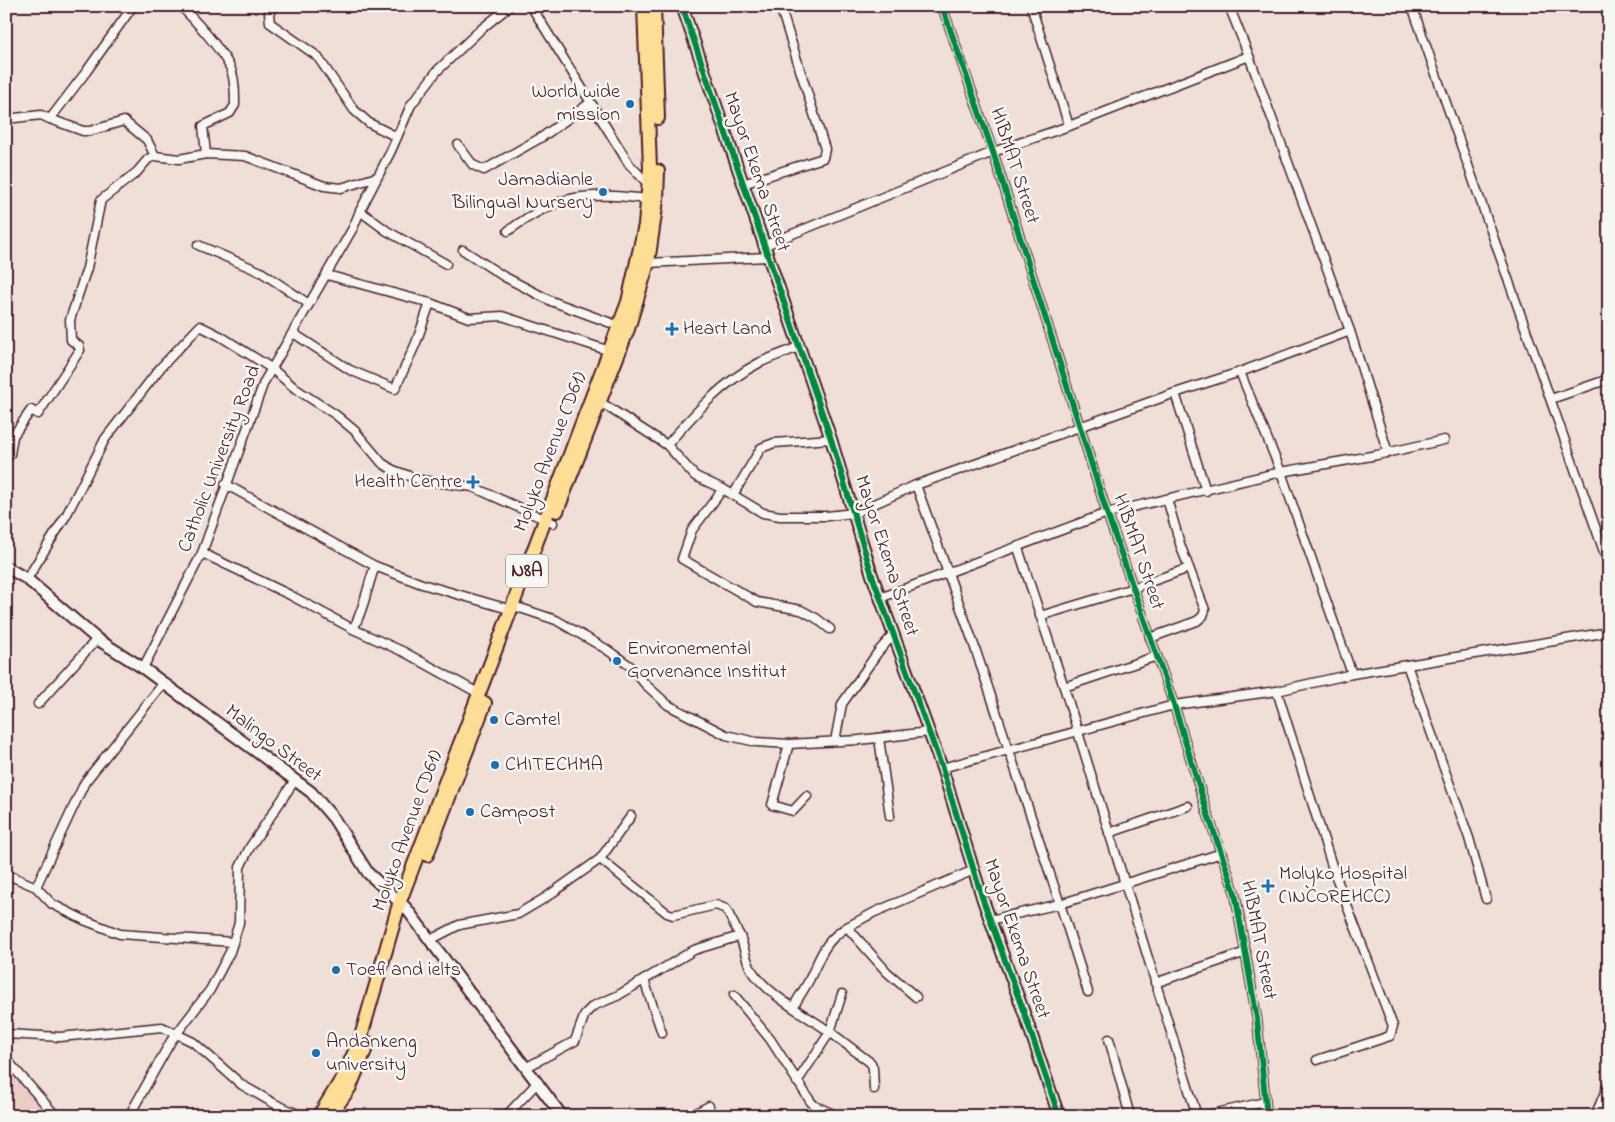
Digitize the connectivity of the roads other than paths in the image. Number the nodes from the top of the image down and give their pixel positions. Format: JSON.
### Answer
{"nodes":[{"id":1,"x":133,"y":6,"type":"edge"},
{"id":2,"x":181,"y":6,"type":"edge"},
{"id":3,"x":274,"y":6,"type":"edge"},
{"id":4,"x":510,"y":6,"type":"edge"},
{"id":5,"x":531,"y":6,"type":"edge"},
{"id":6,"x":644,"y":6,"type":"edge"},
{"id":7,"x":654,"y":6,"type":"edge"},
{"id":8,"x":682,"y":6,"type":"edge"},
{"id":9,"x":780,"y":6,"type":"edge"},
{"id":10,"x":942,"y":6,"type":"edge"},
{"id":11,"x":1031,"y":6,"type":"edge"},
{"id":12,"x":1229,"y":6,"type":"edge"},
{"id":13,"x":1412,"y":6,"type":"edge"},
{"id":14,"x":1248,"y":56,"type":"junction"},
{"id":15,"x":590,"y":103,"type":"junction"},
{"id":16,"x":50,"y":118,"type":"junction"},
{"id":17,"x":6,"y":120,"type":"edge"},
{"id":18,"x":1069,"y":126,"type":"junction"},
{"id":19,"x":397,"y":138,"type":"junction"},
{"id":20,"x":458,"y":145,"type":"dead end"},
{"id":21,"x":993,"y":152,"type":"junction"},
{"id":22,"x":206,"y":154,"type":"junction"},
{"id":23,"x":155,"y":156,"type":"junction"},
{"id":24,"x":377,"y":177,"type":"junction"},
{"id":25,"x":743,"y":184,"type":"junction"},
{"id":26,"x":649,"y":185,"type":"junction"},
{"id":27,"x":648,"y":199,"type":"junction"},
{"id":28,"x":360,"y":211,"type":"junction"},
{"id":29,"x":508,"y":231,"type":"dead end"},
{"id":30,"x":198,"y":245,"type":"dead end"},
{"id":31,"x":763,"y":246,"type":"junction"},
{"id":32,"x":463,"y":250,"type":"dead end"},
{"id":33,"x":767,"y":257,"type":"junction"},
{"id":34,"x":648,"y":263,"type":"junction"},
{"id":35,"x":446,"y":264,"type":"dead end"},
{"id":36,"x":327,"y":275,"type":"junction"},
{"id":37,"x":430,"y":303,"type":"junction"},
{"id":38,"x":309,"y":304,"type":"junction"},
{"id":39,"x":619,"y":326,"type":"junction"},
{"id":40,"x":1350,"y":331,"type":"junction"},
{"id":41,"x":293,"y":333,"type":"junction"},
{"id":42,"x":798,"y":347,"type":"junction"},
{"id":43,"x":610,"y":351,"type":"junction"},
{"id":44,"x":271,"y":368,"type":"junction"},
{"id":45,"x":1240,"y":372,"type":"junction"},
{"id":46,"x":1609,"y":378,"type":"edge"},
{"id":47,"x":1175,"y":392,"type":"junction"},
{"id":48,"x":1551,"y":399,"type":"junction"},
{"id":49,"x":600,"y":402,"type":"junction"},
{"id":50,"x":1080,"y":428,"type":"junction"},
{"id":51,"x":831,"y":439,"type":"junction"},
{"id":52,"x":1444,"y":440,"type":"dead end"},
{"id":53,"x":667,"y":445,"type":"junction"},
{"id":54,"x":1388,"y":452,"type":"junction"},
{"id":55,"x":6,"y":458,"type":"edge"},
{"id":56,"x":1281,"y":472,"type":"junction"},
{"id":57,"x":225,"y":484,"type":"junction"},
{"id":58,"x":916,"y":485,"type":"junction"},
{"id":59,"x":723,"y":489,"type":"junction"},
{"id":60,"x":1206,"y":491,"type":"junction"},
{"id":61,"x":733,"y":495,"type":"junction"},
{"id":62,"x":1168,"y":499,"type":"junction"},
{"id":63,"x":854,"y":513,"type":"junction"},
{"id":64,"x":1107,"y":513,"type":"junction"},
{"id":65,"x":549,"y":521,"type":"junction"},
{"id":66,"x":1018,"y":548,"type":"junction"},
{"id":67,"x":202,"y":553,"type":"junction"},
{"id":68,"x":375,"y":566,"type":"junction"},
{"id":69,"x":1609,"y":566,"type":"edge"},
{"id":70,"x":6,"y":567,"type":"edge"},
{"id":71,"x":1189,"y":568,"type":"junction"},
{"id":72,"x":948,"y":574,"type":"junction"},
{"id":73,"x":27,"y":579,"type":"junction"},
{"id":74,"x":1133,"y":588,"type":"junction"},
{"id":75,"x":880,"y":598,"type":"junction"},
{"id":76,"x":516,"y":609,"type":"junction"},
{"id":77,"x":1040,"y":616,"type":"junction"},
{"id":78,"x":353,"y":629,"type":"junction"},
{"id":79,"x":830,"y":629,"type":"dead end"},
{"id":80,"x":1609,"y":632,"type":"edge"},
{"id":81,"x":894,"y":634,"type":"junction"},
{"id":82,"x":1150,"y":638,"type":"junction"},
{"id":83,"x":97,"y":639,"type":"junction"},
{"id":84,"x":1157,"y":656,"type":"junction"},
{"id":85,"x":1407,"y":665,"type":"junction"},
{"id":86,"x":143,"y":668,"type":"junction"},
{"id":87,"x":1352,"y":674,"type":"junction"},
{"id":88,"x":163,"y":684,"type":"junction"},
{"id":89,"x":1064,"y":687,"type":"junction"},
{"id":90,"x":1277,"y":691,"type":"junction"},
{"id":91,"x":480,"y":694,"type":"junction"},
{"id":92,"x":38,"y":704,"type":"dead end"},
{"id":93,"x":1174,"y":705,"type":"junction"},
{"id":94,"x":1076,"y":730,"type":"junction"},
{"id":95,"x":929,"y":732,"type":"junction"},
{"id":96,"x":879,"y":738,"type":"junction"},
{"id":97,"x":835,"y":741,"type":"junction"},
{"id":98,"x":789,"y":744,"type":"junction"},
{"id":99,"x":1010,"y":749,"type":"junction"},
{"id":100,"x":942,"y":768,"type":"junction"},
{"id":101,"x":295,"y":780,"type":"junction"},
{"id":102,"x":807,"y":796,"type":"dead end"},
{"id":103,"x":1188,"y":806,"type":"dead end"},
{"id":104,"x":631,"y":816,"type":"dead end"},
{"id":105,"x":890,"y":816,"type":"dead end"},
{"id":106,"x":1109,"y":833,"type":"junction"},
{"id":107,"x":1222,"y":853,"type":"junction"},
{"id":108,"x":600,"y":859,"type":"junction"},
{"id":109,"x":974,"y":870,"type":"junction"},
{"id":110,"x":6,"y":874,"type":"edge"},
{"id":111,"x":1126,"y":884,"type":"junction"},
{"id":112,"x":36,"y":888,"type":"junction"},
{"id":113,"x":1486,"y":899,"type":"dead end"},
{"id":114,"x":403,"y":904,"type":"junction"},
{"id":115,"x":1060,"y":904,"type":"junction"},
{"id":116,"x":990,"y":920,"type":"junction"},
{"id":117,"x":848,"y":927,"type":"junction"},
{"id":118,"x":740,"y":936,"type":"junction"},
{"id":119,"x":430,"y":940,"type":"junction"},
{"id":120,"x":233,"y":942,"type":"junction"},
{"id":121,"x":1246,"y":952,"type":"junction"},
{"id":122,"x":644,"y":980,"type":"junction"},
{"id":123,"x":1156,"y":983,"type":"junction"},
{"id":124,"x":1088,"y":992,"type":"dead end"},
{"id":125,"x":842,"y":994,"type":"dead end"},
{"id":126,"x":734,"y":995,"type":"dead end"},
{"id":127,"x":916,"y":997,"type":"dead end"},
{"id":128,"x":794,"y":1006,"type":"junction"},
{"id":129,"x":830,"y":1032,"type":"junction"},
{"id":130,"x":662,"y":1033,"type":"dead end"},
{"id":131,"x":6,"y":1034,"type":"edge"},
{"id":132,"x":178,"y":1034,"type":"junction"},
{"id":133,"x":1109,"y":1039,"type":"dead end"},
{"id":134,"x":6,"y":1059,"type":"edge"},
{"id":135,"x":1317,"y":1060,"type":"dead end"},
{"id":136,"x":527,"y":1067,"type":"junction"},
{"id":137,"x":538,"y":1082,"type":"junction"},
{"id":138,"x":797,"y":1082,"type":"junction"},
{"id":139,"x":1609,"y":1083,"type":"edge"},
{"id":140,"x":874,"y":1089,"type":"dead end"},
{"id":141,"x":1265,"y":1102,"type":"junction"},
{"id":142,"x":708,"y":1106,"type":"dead end"},
{"id":143,"x":56,"y":1116,"type":"edge"},
{"id":144,"x":130,"y":1116,"type":"edge"},
{"id":145,"x":302,"y":1116,"type":"edge"},
{"id":146,"x":319,"y":1116,"type":"edge"},
{"id":147,"x":330,"y":1116,"type":"edge"},
{"id":148,"x":506,"y":1116,"type":"edge"},
{"id":149,"x":562,"y":1116,"type":"edge"},
{"id":150,"x":690,"y":1116,"type":"edge"},
{"id":151,"x":838,"y":1116,"type":"edge"},
{"id":152,"x":1059,"y":1116,"type":"edge"},
{"id":153,"x":1130,"y":1116,"type":"edge"},
{"id":154,"x":1197,"y":1116,"type":"edge"},
{"id":155,"x":1203,"y":1116,"type":"edge"},
{"id":156,"x":1267,"y":1116,"type":"edge"},
{"id":157,"x":1595,"y":1116,"type":"edge"}],
"edges":[{"from":1,"to":16,"type":"street"},
{"from":2,"to":22,"type":"street"},
{"from":3,"to":19,"type":"street"},
{"from":4,"to":19,"type":"street","name":"Catholic University Road"},
{"from":5,"to":15,"type":"street"},
{"from":6,"to":26,"type":"highway","name":"Molyko Avenue (D61)","number":"N8A"},
{"from":7,"to":34,"type":"highway","name":"Molyko Avenue (D61)","number":"N8A"},
{"from":8,"to":25,"type":"street","name":"Mayor Ekema Street"},
{"from":9,"to":25,"type":"street"},
{"from":10,"to":21,"type":"street","name":"HIBMAT Street"},
{"from":11,"to":18,"type":"street"},
{"from":12,"to":14,"type":"street"},
{"from":13,"to":48,"type":"street"},
{"from":14,"to":18,"type":"street"},
{"from":14,"to":40,"type":"street"},
{"from":15,"to":20,"type":"street"},
{"from":15,"to":26,"type":"street"},
{"from":16,"to":17,"type":"street"},
{"from":16,"to":23,"type":"street"},
{"from":18,"to":21,"type":"street"},
{"from":19,"to":24,"type":"street","name":"Catholic University Road"},
{"from":21,"to":31,"type":"street"},
{"from":21,"to":50,"type":"street","name":"HIBMAT Street"},
{"from":22,"to":23,"type":"street"},
{"from":22,"to":24,"type":"street"},
{"from":23,"to":55,"type":"street"},
{"from":24,"to":28,"type":"street","name":"Catholic University Road"},
{"from":25,"to":31,"type":"street","name":"Mayor Ekema Street"},
{"from":26,"to":27,"type":"highway","name":"Molyko Avenue (D61)","number":"N8A"},
{"from":27,"to":29,"type":"street"},
{"from":27,"to":39,"type":"highway","name":"Molyko Avenue (D61)","number":"N8A"},
{"from":28,"to":35,"type":"street"},
{"from":28,"to":36,"type":"street","name":"Catholic University Road"},
{"from":30,"to":38,"type":"street"},
{"from":31,"to":33,"type":"street","name":"Mayor Ekema Street"},
{"from":32,"to":39,"type":"street"},
{"from":33,"to":34,"type":"street"},
{"from":33,"to":42,"type":"street","name":"Mayor Ekema Street"},
{"from":34,"to":49,"type":"highway","name":"Molyko Avenue (D61)","number":"N8A"},
{"from":36,"to":37,"type":"street"},
{"from":36,"to":38,"type":"street","name":"Catholic University Road"},
{"from":37,"to":41,"type":"street"},
{"from":37,"to":43,"type":"street"},
{"from":38,"to":41,"type":"street","name":"Catholic University Road"},
{"from":39,"to":43,"type":"highway","name":"Molyko Avenue (D61)","number":"N8A"},
{"from":40,"to":45,"type":"street"},
{"from":40,"to":54,"type":"street"},
{"from":41,"to":44,"type":"street","name":"Catholic University Road"},
{"from":42,"to":51,"type":"street","name":"Mayor Ekema Street"},
{"from":42,"to":53,"type":"street"},
{"from":43,"to":65,"type":"highway","name":"Molyko Avenue (D61)","number":"N8A"},
{"from":44,"to":57,"type":"street","name":"Catholic University Road"},
{"from":44,"to":65,"type":"street"},
{"from":44,"to":73,"type":"street"},
{"from":45,"to":47,"type":"street"},
{"from":45,"to":56,"type":"street"},
{"from":46,"to":48,"type":"street"},
{"from":47,"to":50,"type":"street"},
{"from":47,"to":60,"type":"street"},
{"from":48,"to":69,"type":"street"},
{"from":49,"to":53,"type":"street"},
{"from":49,"to":65,"type":"highway","name":"Molyko Avenue (D61)","number":"N8A"},
{"from":50,"to":58,"type":"street"},
{"from":50,"to":64,"type":"street","name":"HIBMAT Street"},
{"from":51,"to":61,"type":"street"},
{"from":51,"to":63,"type":"street","name":"Mayor Ekema Street"},
{"from":52,"to":54,"type":"street"},
{"from":53,"to":59,"type":"street"},
{"from":54,"to":56,"type":"street"},
{"from":56,"to":60,"type":"street"},
{"from":56,"to":87,"type":"street"},
{"from":57,"to":67,"type":"street","name":"Catholic University Road"},
{"from":57,"to":68,"type":"street"},
{"from":58,"to":63,"type":"street"},
{"from":58,"to":72,"type":"street"},
{"from":59,"to":61,"type":"street"},
{"from":59,"to":79,"type":"street"},
{"from":60,"to":62,"type":"street"},
{"from":61,"to":63,"type":"street"},
{"from":62,"to":64,"type":"street"},
{"from":62,"to":71,"type":"street"},
{"from":63,"to":75,"type":"street","name":"Mayor Ekema Street"},
{"from":64,"to":66,"type":"street"},
{"from":64,"to":74,"type":"street","name":"HIBMAT Street"},
{"from":65,"to":76,"type":"highway","name":"Molyko Avenue (D61)","number":"N8A"},
{"from":66,"to":72,"type":"street"},
{"from":66,"to":77,"type":"street"},
{"from":67,"to":78,"type":"street"},
{"from":67,"to":86,"type":"street","name":"Catholic University Road"},
{"from":68,"to":76,"type":"street"},
{"from":68,"to":78,"type":"street"},
{"from":70,"to":73,"type":"street","name":"Malingo Street"},
{"from":71,"to":74,"type":"street"},
{"from":71,"to":82,"type":"street"},
{"from":72,"to":75,"type":"street"},
{"from":72,"to":99,"type":"street"},
{"from":73,"to":83,"type":"street","name":"Malingo Street"},
{"from":74,"to":77,"type":"street"},
{"from":74,"to":82,"type":"street","name":"HIBMAT Street"},
{"from":75,"to":81,"type":"street","name":"Mayor Ekema Street"},
{"from":76,"to":91,"type":"highway","name":"Molyko Avenue (D61)","number":"N8A"},
{"from":76,"to":98,"type":"street"},
{"from":76,"to":114,"type":"highway","name":"Molyko Avenue (D61)","number":"N8A"},
{"from":77,"to":89,"type":"street"},
{"from":78,"to":91,"type":"street"},
{"from":80,"to":85,"type":"street"},
{"from":81,"to":95,"type":"street","name":"Mayor Ekema Street"},
{"from":81,"to":97,"type":"street"},
{"from":82,"to":84,"type":"street","name":"HIBMAT Street"},
{"from":83,"to":86,"type":"street","name":"Malingo Street"},
{"from":83,"to":92,"type":"street"},
{"from":84,"to":89,"type":"street"},
{"from":84,"to":93,"type":"street","name":"HIBMAT Street"},
{"from":85,"to":87,"type":"street"},
{"from":85,"to":113,"type":"street"},
{"from":86,"to":88,"type":"street","name":"Malingo Street"},
{"from":87,"to":90,"type":"street"},
{"from":88,"to":101,"type":"street","name":"Malingo Street"},
{"from":88,"to":112,"type":"street"},
{"from":89,"to":94,"type":"street"},
{"from":90,"to":93,"type":"street"},
{"from":90,"to":135,"type":"street"},
{"from":91,"to":114,"type":"highway","name":"Molyko Avenue (D61)","number":"N8A"},
{"from":93,"to":94,"type":"street"},
{"from":93,"to":107,"type":"street","name":"HIBMAT Street"},
{"from":94,"to":99,"type":"street"},
{"from":94,"to":106,"type":"street"},
{"from":95,"to":96,"type":"street"},
{"from":95,"to":100,"type":"street","name":"Mayor Ekema Street"},
{"from":96,"to":97,"type":"street"},
{"from":96,"to":105,"type":"street"},
{"from":97,"to":98,"type":"street"},
{"from":98,"to":102,"type":"street"},
{"from":99,"to":100,"type":"street"},
{"from":99,"to":115,"type":"street"},
{"from":100,"to":109,"type":"street","name":"Mayor Ekema Street"},
{"from":101,"to":114,"type":"street","name":"Malingo Street"},
{"from":101,"to":120,"type":"street"},
{"from":103,"to":106,"type":"street"},
{"from":104,"to":108,"type":"street"},
{"from":106,"to":111,"type":"street"},
{"from":107,"to":111,"type":"street"},
{"from":107,"to":121,"type":"street","name":"HIBMAT Street"},
{"from":108,"to":118,"type":"street"},
{"from":108,"to":119,"type":"street"},
{"from":109,"to":116,"type":"street","name":"Mayor Ekema Street"},
{"from":109,"to":117,"type":"street"},
{"from":110,"to":112,"type":"street"},
{"from":111,"to":115,"type":"street"},
{"from":111,"to":123,"type":"street"},
{"from":112,"to":120,"type":"street"},
{"from":114,"to":119,"type":"street","name":"Malingo Street"},
{"from":114,"to":146,"type":"highway","name":"Molyko Avenue (D61)","number":"N8A"},
{"from":114,"to":147,"type":"highway","name":"Molyko Avenue (D61)","number":"N8A"},
{"from":115,"to":116,"type":"street"},
{"from":115,"to":124,"type":"street"},
{"from":116,"to":152,"type":"street","name":"Mayor Ekema Street"},
{"from":117,"to":127,"type":"street"},
{"from":117,"to":128,"type":"street"},
{"from":118,"to":122,"type":"street"},
{"from":118,"to":128,"type":"street"},
{"from":119,"to":136,"type":"street","name":"Malingo Street"},
{"from":120,"to":132,"type":"street"},
{"from":121,"to":123,"type":"street"},
{"from":121,"to":141,"type":"street","name":"HIBMAT Street"},
{"from":122,"to":130,"type":"street"},
{"from":122,"to":136,"type":"street"},
{"from":123,"to":154,"type":"street"},
{"from":125,"to":129,"type":"street"},
{"from":126,"to":138,"type":"street"},
{"from":128,"to":129,"type":"street"},
{"from":129,"to":138,"type":"street"},
{"from":129,"to":140,"type":"street"},
{"from":131,"to":132,"type":"street"},
{"from":132,"to":144,"type":"street"},
{"from":132,"to":145,"type":"street"},
{"from":133,"to":153,"type":"street"},
{"from":134,"to":143,"type":"street"},
{"from":136,"to":137,"type":"street","name":"Malingo Street"},
{"from":137,"to":148,"type":"street"},
{"from":137,"to":149,"type":"street","name":"Malingo Street"},
{"from":138,"to":151,"type":"street"},
{"from":139,"to":157,"type":"street"},
{"from":141,"to":155,"type":"street"},
{"from":141,"to":156,"type":"street","name":"HIBMAT Street"},
{"from":142,"to":150,"type":"street"}]}
